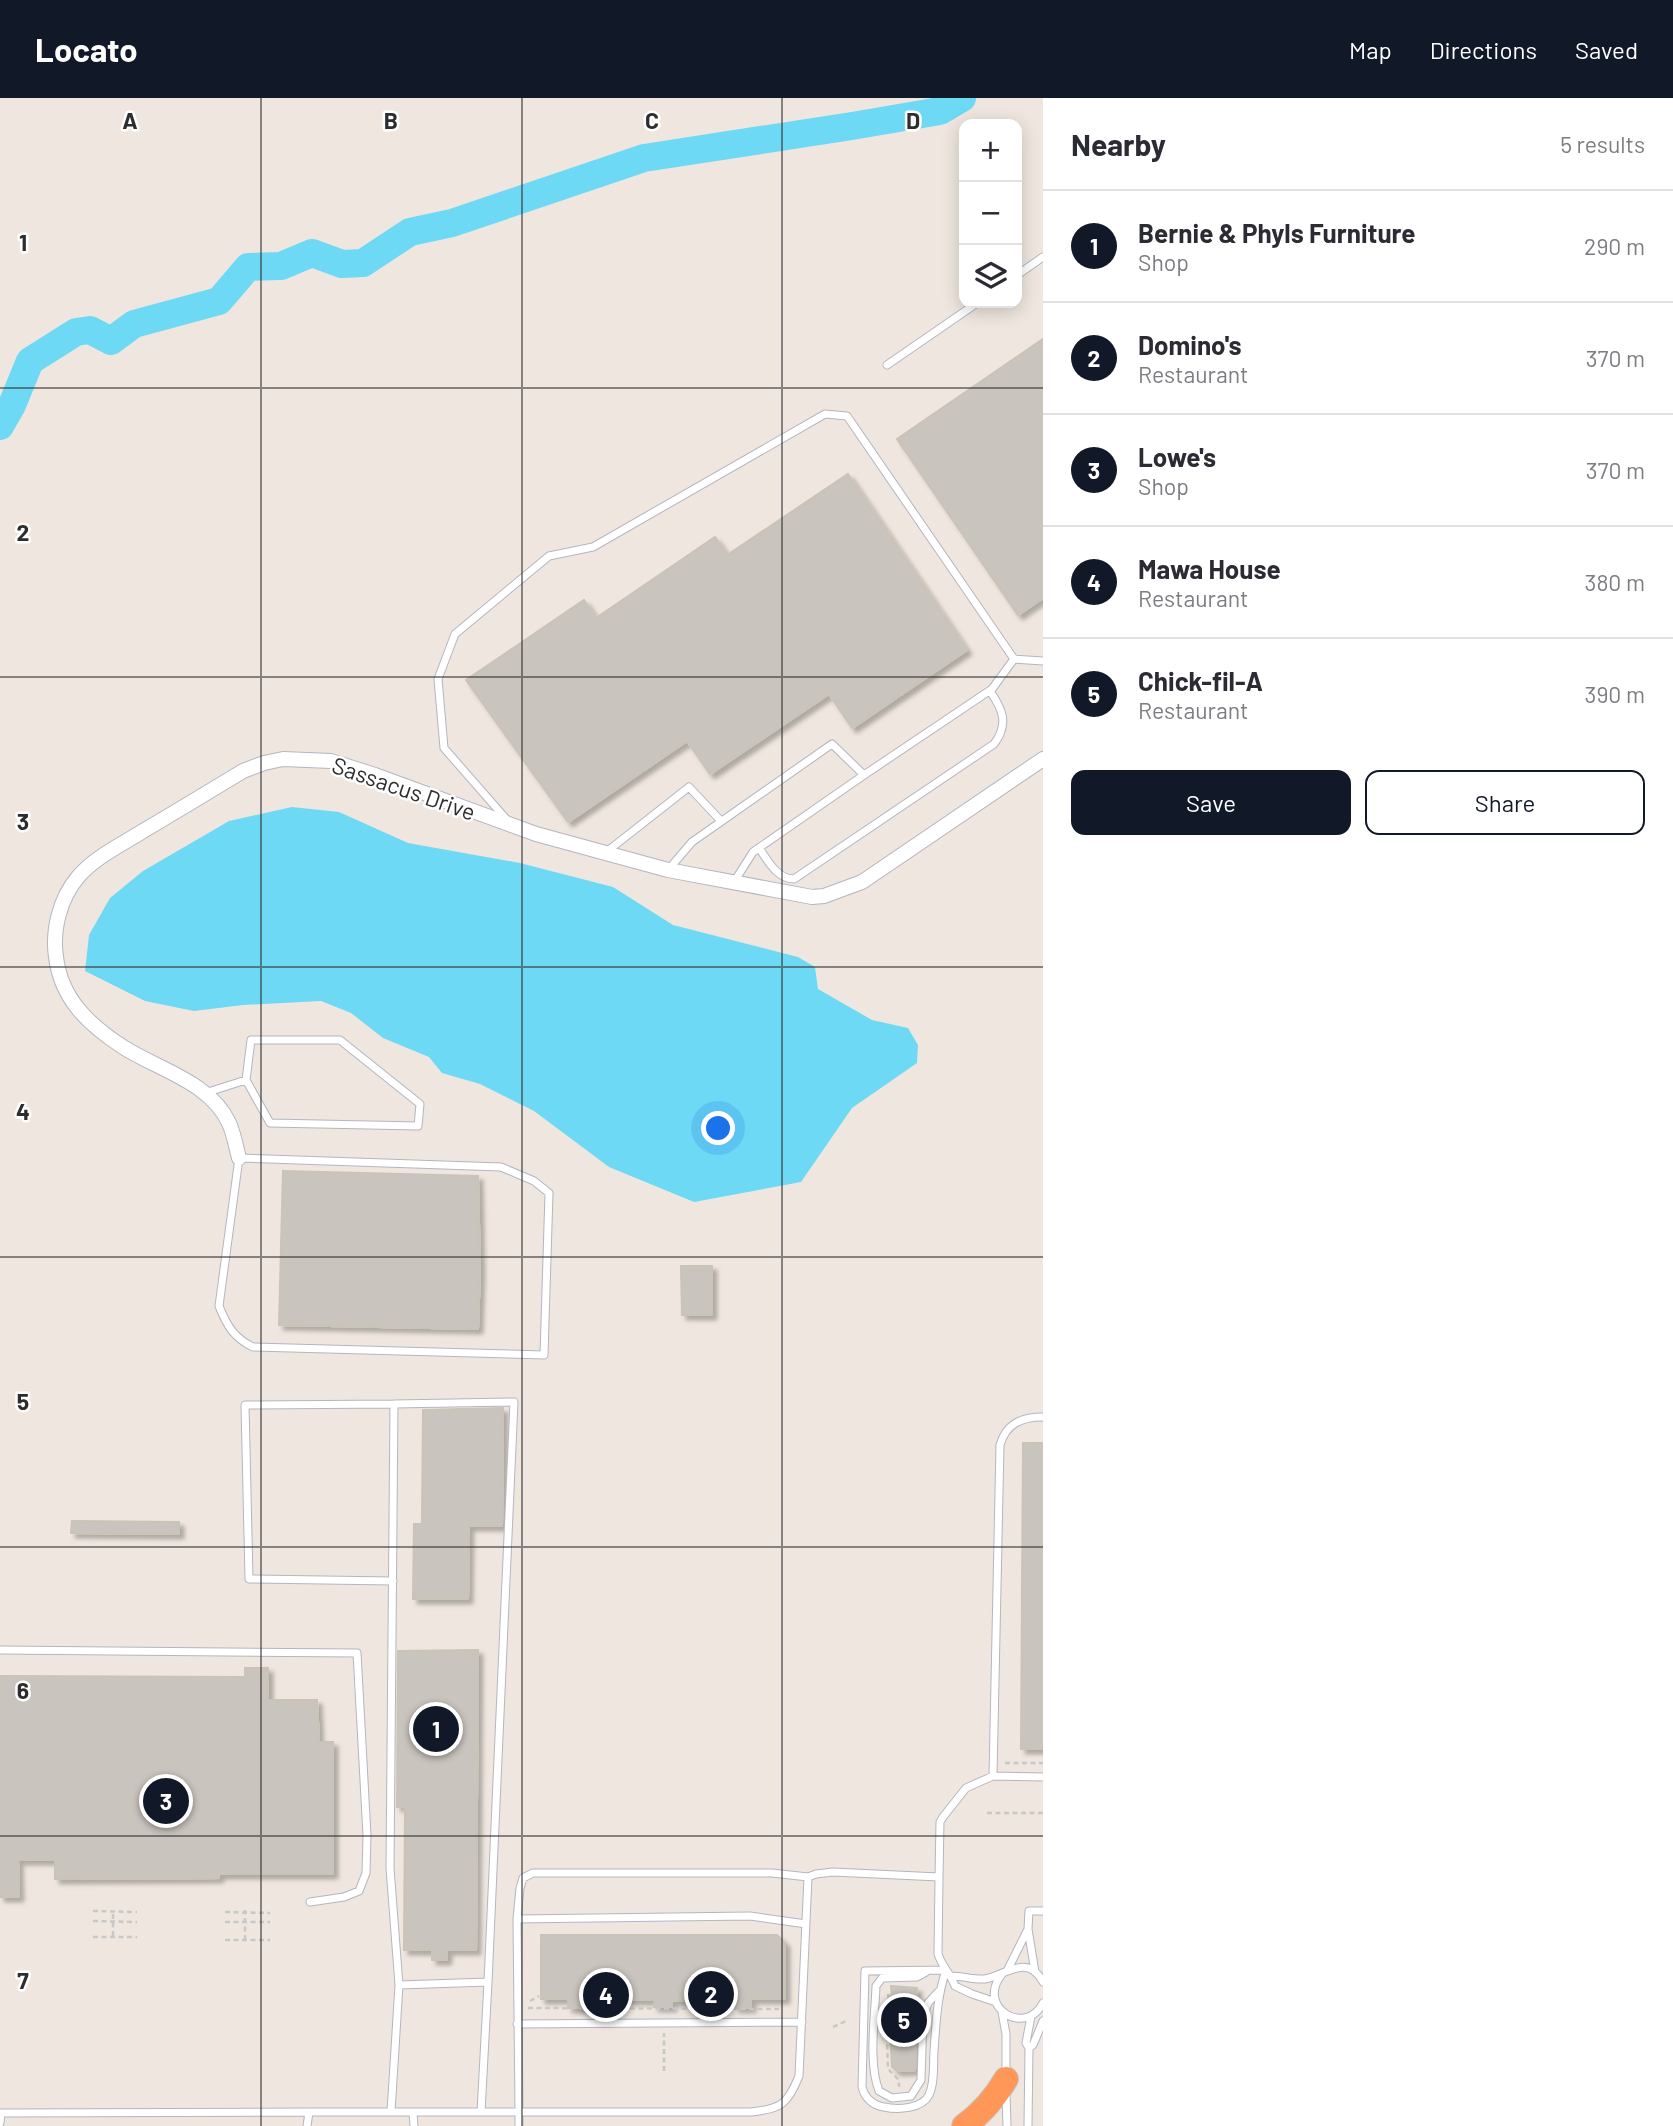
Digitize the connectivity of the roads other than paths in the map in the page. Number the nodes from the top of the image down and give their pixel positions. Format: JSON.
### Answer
{"nodes":[{"id":1,"x":1043,"y":257,"type":"edge"},
{"id":2,"x":1022,"y":272,"type":"edge"},
{"id":3,"x":970,"y":308,"type":"edge"},
{"id":4,"x":887,"y":365,"type":"dead end"},
{"id":5,"x":1014,"y":659,"type":"junction"},
{"id":6,"x":1043,"y":661,"type":"edge"},
{"id":7,"x":990,"y":691,"type":"junction"},
{"id":8,"x":1043,"y":759,"type":"edge"},
{"id":9,"x":864,"y":775,"type":"junction"},
{"id":10,"x":721,"y":821,"type":"junction"},
{"id":11,"x":513,"y":827,"type":"junction"},
{"id":12,"x":759,"y":848,"type":"junction"},
{"id":13,"x":605,"y":854,"type":"junction"},
{"id":14,"x":668,"y":870,"type":"junction"},
{"id":15,"x":733,"y":883,"type":"junction"},
{"id":16,"x":246,"y":1080,"type":"junction"},
{"id":17,"x":204,"y":1093,"type":"junction"},
{"id":18,"x":239,"y":1158,"type":"junction"},
{"id":19,"x":394,"y":1404,"type":"junction"},
{"id":20,"x":1043,"y":1417,"type":"edge"},
{"id":21,"x":393,"y":1581,"type":"junction"},
{"id":22,"x":0,"y":1650,"type":"edge"},
{"id":23,"x":993,"y":1776,"type":"junction"},
{"id":24,"x":1043,"y":1777,"type":"edge"},
{"id":25,"x":807,"y":1877,"type":"junction"},
{"id":26,"x":939,"y":1877,"type":"junction"},
{"id":27,"x":310,"y":1902,"type":"dead end"},
{"id":28,"x":1043,"y":1911,"type":"edge"},
{"id":29,"x":517,"y":1919,"type":"junction"},
{"id":30,"x":806,"y":1924,"type":"junction"},
{"id":31,"x":1028,"y":1929,"type":"junction"},
{"id":32,"x":930,"y":1971,"type":"junction"},
{"id":33,"x":1005,"y":1972,"type":"junction"},
{"id":34,"x":949,"y":1973,"type":"junction"},
{"id":35,"x":1039,"y":1974,"type":"edge"},
{"id":36,"x":488,"y":1982,"type":"junction"},
{"id":37,"x":1043,"y":1982,"type":"edge"},
{"id":38,"x":399,"y":1984,"type":"junction"},
{"id":39,"x":940,"y":1990,"type":"junction"},
{"id":40,"x":996,"y":2002,"type":"junction"},
{"id":41,"x":1042,"y":2007,"type":"edge"},
{"id":42,"x":1002,"y":2012,"type":"junction"},
{"id":43,"x":1031,"y":2015,"type":"junction"},
{"id":44,"x":1043,"y":2021,"type":"edge"},
{"id":45,"x":802,"y":2022,"type":"junction"},
{"id":46,"x":517,"y":2024,"type":"junction"},
{"id":47,"x":1029,"y":2048,"type":"junction"},
{"id":48,"x":1006,"y":2079,"type":"junction"},
{"id":49,"x":309,"y":2112,"type":"junction"},
{"id":50,"x":391,"y":2112,"type":"junction"},
{"id":51,"x":413,"y":2112,"type":"junction"},
{"id":52,"x":481,"y":2112,"type":"junction"},
{"id":53,"x":519,"y":2112,"type":"junction"},
{"id":54,"x":0,"y":2113,"type":"edge"},
{"id":55,"x":0,"y":2122,"type":"edge"},
{"id":56,"x":309,"y":2125,"type":"edge"},
{"id":57,"x":4,"y":2126,"type":"edge"},
{"id":58,"x":414,"y":2126,"type":"edge"},
{"id":59,"x":519,"y":2126,"type":"edge"},
{"id":60,"x":964,"y":2126,"type":"edge"},
{"id":61,"x":1007,"y":2126,"type":"edge"},
{"id":62,"x":1028,"y":2126,"type":"edge"}],
"edges":[{"from":1,"to":2,"type":"lane"},
{"from":3,"to":4,"type":"lane"},
{"from":5,"to":6,"type":"lane"},
{"from":5,"to":7,"type":"lane"},
{"from":5,"to":11,"type":"lane"},
{"from":7,"to":9,"type":"lane"},
{"from":7,"to":12,"type":"lane"},
{"from":8,"to":15,"type":"street","name":"Sassacus Drive"},
{"from":9,"to":10,"type":"lane"},
{"from":9,"to":12,"type":"lane"},
{"from":10,"to":13,"type":"lane"},
{"from":10,"to":14,"type":"lane"},
{"from":11,"to":13,"type":"street","name":"Sassacus Drive"},
{"from":11,"to":17,"type":"street","name":"Sassacus Drive"},
{"from":12,"to":15,"type":"lane"},
{"from":13,"to":14,"type":"street","name":"Sassacus Drive"},
{"from":14,"to":15,"type":"street","name":"Sassacus Drive"},
{"from":16,"to":16,"type":"lane"},
{"from":16,"to":17,"type":"lane"},
{"from":17,"to":18,"type":"street","name":"Sassacus Drive"},
{"from":18,"to":18,"type":"lane"},
{"from":19,"to":21,"type":"lane"},
{"from":19,"to":21,"type":"lane"},
{"from":19,"to":36,"type":"lane"},
{"from":20,"to":23,"type":"lane"},
{"from":21,"to":38,"type":"lane"},
{"from":22,"to":27,"type":"lane"},
{"from":23,"to":24,"type":"lane"},
{"from":23,"to":26,"type":"lane"},
{"from":25,"to":26,"type":"lane"},
{"from":25,"to":29,"type":"lane"},
{"from":25,"to":30,"type":"lane"},
{"from":26,"to":34,"type":"lane"},
{"from":28,"to":31,"type":"lane"},
{"from":29,"to":30,"type":"lane"},
{"from":29,"to":46,"type":"lane"},
{"from":30,"to":45,"type":"lane"},
{"from":31,"to":33,"type":"lane"},
{"from":31,"to":35,"type":"lane"},
{"from":32,"to":34,"type":"lane"},
{"from":32,"to":39,"type":"lane"},
{"from":32,"to":39,"type":"lane"},
{"from":33,"to":34,"type":"lane"},
{"from":33,"to":35,"type":"lane"},
{"from":33,"to":40,"type":"lane"},
{"from":34,"to":39,"type":"lane"},
{"from":34,"to":40,"type":"lane"},
{"from":35,"to":37,"type":"lane"},
{"from":36,"to":38,"type":"lane"},
{"from":36,"to":52,"type":"lane"},
{"from":38,"to":50,"type":"lane"},
{"from":40,"to":42,"type":"lane"},
{"from":41,"to":43,"type":"lane"},
{"from":42,"to":43,"type":"lane"},
{"from":42,"to":48,"type":"lane"},
{"from":43,"to":47,"type":"lane"},
{"from":44,"to":47,"type":"lane"},
{"from":45,"to":46,"type":"lane"},
{"from":45,"to":53,"type":"lane"},
{"from":46,"to":53,"type":"lane"},
{"from":47,"to":62,"type":"lane"},
{"from":48,"to":60,"type":"highway"},
{"from":48,"to":61,"type":"lane"},
{"from":49,"to":50,"type":"lane"},
{"from":49,"to":54,"type":"lane"},
{"from":49,"to":56,"type":"lane"},
{"from":50,"to":51,"type":"lane"},
{"from":51,"to":52,"type":"lane"},
{"from":51,"to":58,"type":"lane"},
{"from":52,"to":53,"type":"lane"},
{"from":53,"to":59,"type":"lane"},
{"from":54,"to":55,"type":"lane"},
{"from":55,"to":57,"type":"lane"}]}
